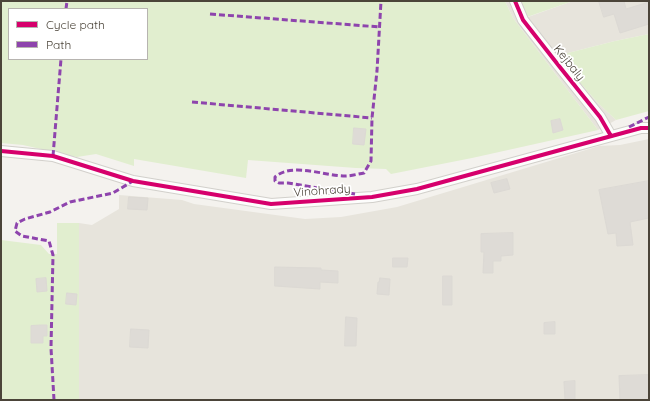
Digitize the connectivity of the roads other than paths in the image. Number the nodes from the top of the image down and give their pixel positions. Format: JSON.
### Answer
{"nodes":[{"id":1,"x":515,"y":1,"type":"edge"},
{"id":2,"x":646,"y":129,"type":"edge"},
{"id":3,"x":612,"y":136,"type":"junction"},
{"id":4,"x":1,"y":151,"type":"edge"}],
"edges":[{"from":1,"to":3,"type":"street","name":"Kejbaly"},
{"from":2,"to":3,"type":"street","name":"Vinohrady"},
{"from":3,"to":4,"type":"street","name":"Vinohrady"}]}
